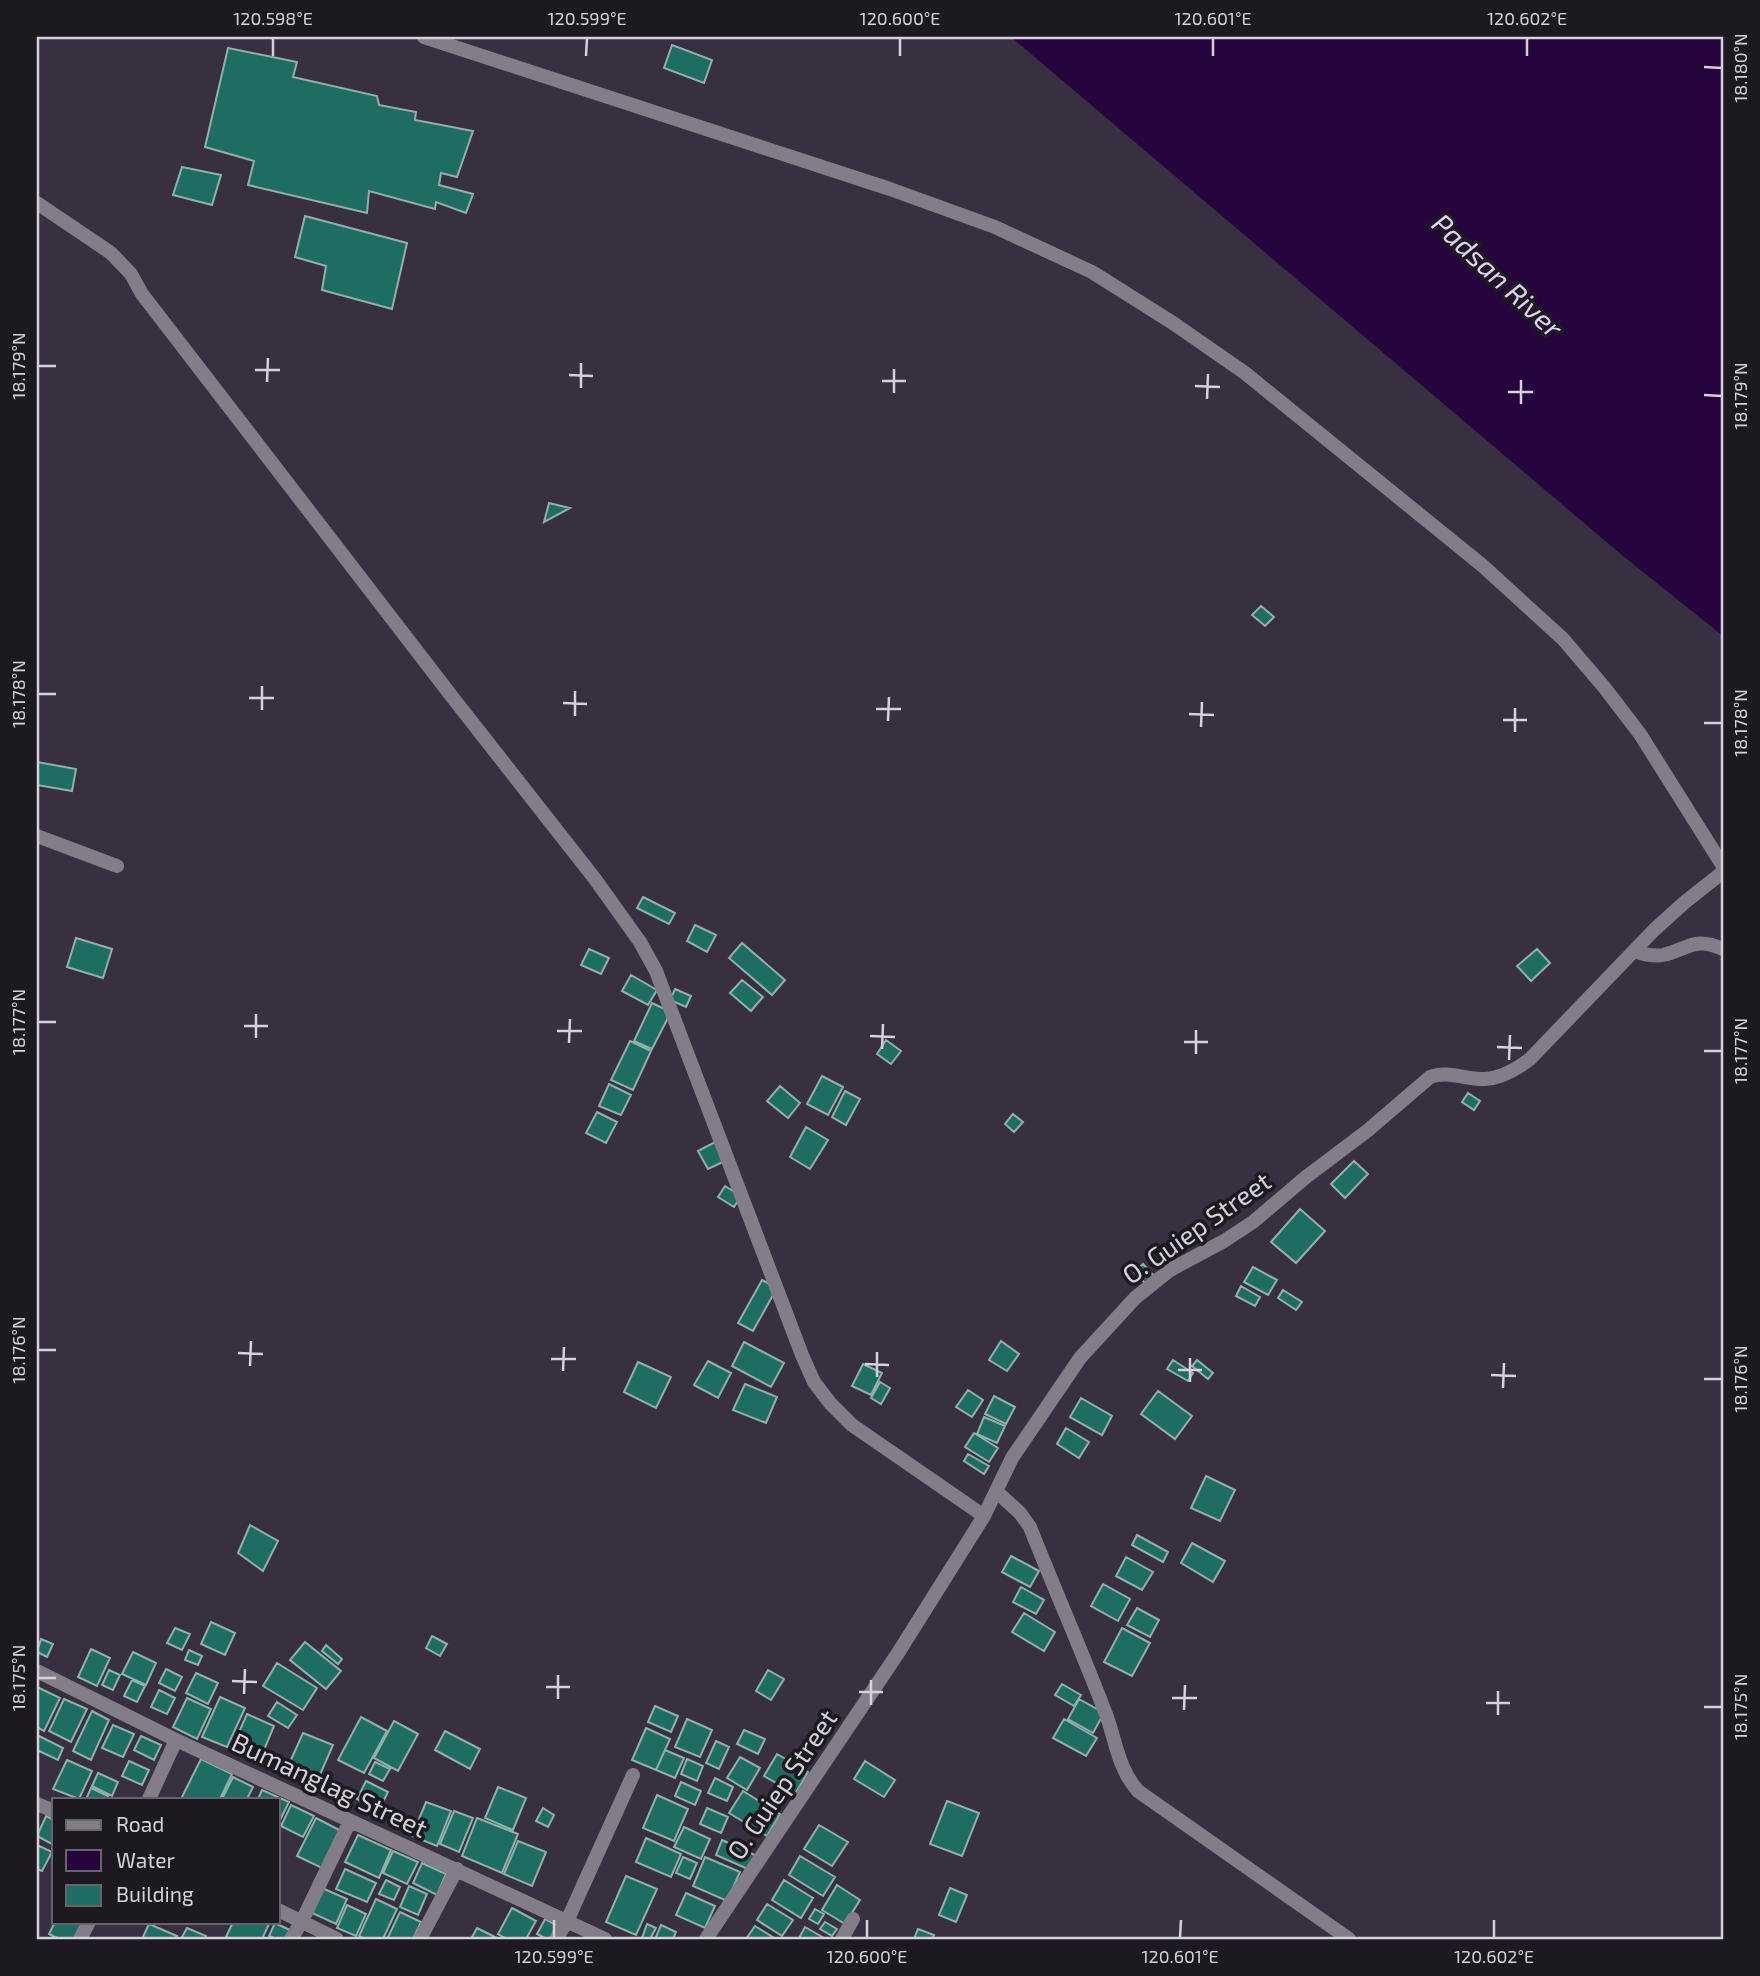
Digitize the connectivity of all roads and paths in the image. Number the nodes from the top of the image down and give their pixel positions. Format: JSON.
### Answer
{"nodes":[{"id":1,"x":424,"y":37,"type":"edge"},
{"id":2,"x":37,"y":202,"type":"edge"},
{"id":3,"x":37,"y":836,"type":"edge"},
{"id":4,"x":117,"y":866,"type":"dead end"},
{"id":5,"x":1723,"y":866,"type":"edge"},
{"id":6,"x":1723,"y":872,"type":"edge"},
{"id":7,"x":1723,"y":949,"type":"edge"},
{"id":8,"x":1634,"y":951,"type":"junction"},
{"id":9,"x":996,"y":1491,"type":"junction"},
{"id":10,"x":984,"y":1516,"type":"junction"},
{"id":11,"x":37,"y":1671,"type":"edge"},
{"id":12,"x":176,"y":1740,"type":"junction"},
{"id":13,"x":632,"y":1775,"type":"dead end"},
{"id":14,"x":149,"y":1798,"type":"edge"},
{"id":15,"x":350,"y":1821,"type":"junction"},
{"id":16,"x":457,"y":1869,"type":"junction"},
{"id":17,"x":280,"y":1911,"type":"edge"},
{"id":18,"x":853,"y":1919,"type":"dead end"},
{"id":19,"x":302,"y":1921,"type":"junction"},
{"id":20,"x":567,"y":1921,"type":"junction"},
{"id":21,"x":291,"y":1939,"type":"edge"},
{"id":22,"x":337,"y":1939,"type":"edge"},
{"id":23,"x":420,"y":1939,"type":"edge"},
{"id":24,"x":556,"y":1939,"type":"edge"},
{"id":25,"x":604,"y":1939,"type":"edge"},
{"id":26,"x":706,"y":1939,"type":"edge"},
{"id":27,"x":842,"y":1939,"type":"edge"},
{"id":28,"x":1349,"y":1939,"type":"edge"}],
"edges":[{"from":1,"to":5,"type":"street"},
{"from":2,"to":10,"type":"street"},
{"from":3,"to":4,"type":"street"},
{"from":6,"to":8,"type":"street","name":"O. Guiep Street"},
{"from":7,"to":8,"type":"street"},
{"from":8,"to":9,"type":"street","name":"O. Guiep Street"},
{"from":9,"to":10,"type":"street","name":"O. Guiep Street"},
{"from":9,"to":28,"type":"street"},
{"from":10,"to":26,"type":"street","name":"O. Guiep Street"},
{"from":11,"to":12,"type":"street","name":"Bumanglag Street"},
{"from":12,"to":14,"type":"street"},
{"from":12,"to":15,"type":"street","name":"Bumanglag Street"},
{"from":13,"to":20,"type":"street"},
{"from":15,"to":16,"type":"street","name":"Bumanglag Street"},
{"from":15,"to":19,"type":"street"},
{"from":16,"to":20,"type":"street","name":"Bumanglag Street"},
{"from":16,"to":23,"type":"street"},
{"from":17,"to":19,"type":"street"},
{"from":18,"to":27,"type":"street"},
{"from":19,"to":21,"type":"street"},
{"from":19,"to":22,"type":"street"},
{"from":20,"to":24,"type":"street"},
{"from":20,"to":25,"type":"street","name":"Bumanglag Street"}]}
